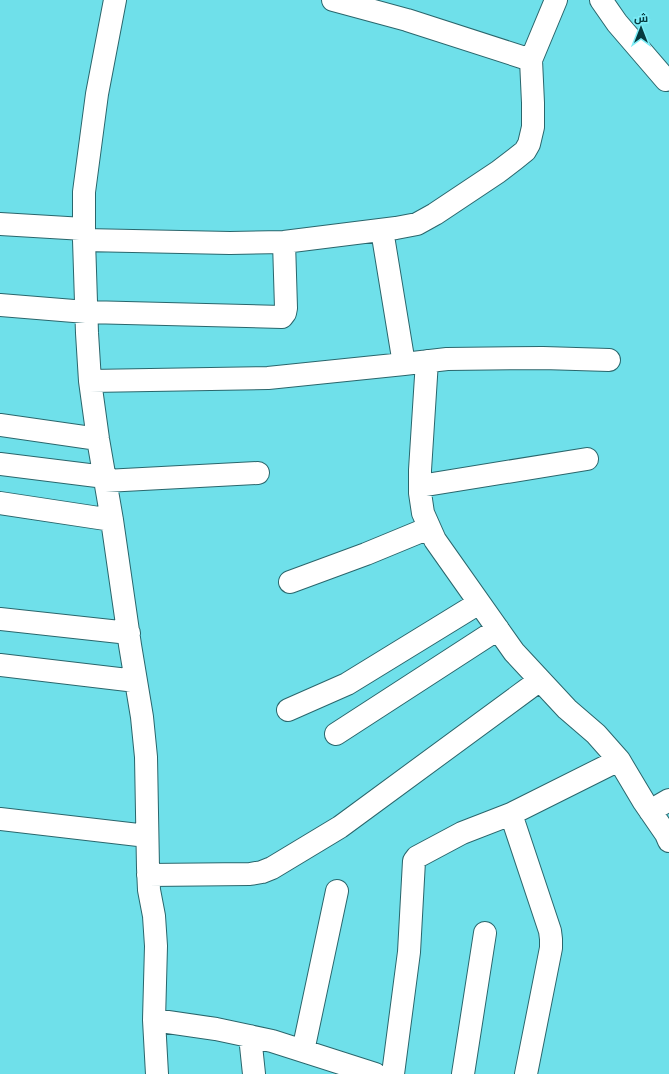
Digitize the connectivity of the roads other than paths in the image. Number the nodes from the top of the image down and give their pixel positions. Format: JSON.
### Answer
{"nodes":[{"id":1,"x":115,"y":0,"type":"edge"},
{"id":2,"x":333,"y":0,"type":"edge"},
{"id":3,"x":556,"y":0,"type":"edge"},
{"id":4,"x":601,"y":0,"type":"edge"},
{"id":5,"x":531,"y":60,"type":"junction"},
{"id":6,"x":666,"y":80,"type":"dead end"},
{"id":7,"x":0,"y":224,"type":"edge"},
{"id":8,"x":382,"y":230,"type":"junction"},
{"id":9,"x":84,"y":235,"type":"junction"},
{"id":10,"x":284,"y":242,"type":"junction"},
{"id":11,"x":0,"y":305,"type":"edge"},
{"id":12,"x":86,"y":312,"type":"junction"},
{"id":13,"x":609,"y":360,"type":"dead end"},
{"id":14,"x":427,"y":361,"type":"junction"},
{"id":15,"x":404,"y":364,"type":"junction"},
{"id":16,"x":90,"y":381,"type":"junction"},
{"id":17,"x":0,"y":425,"type":"edge"},
{"id":18,"x":98,"y":439,"type":"junction"},
{"id":19,"x":587,"y":459,"type":"dead end"},
{"id":20,"x":0,"y":464,"type":"edge"},
{"id":21,"x":258,"y":473,"type":"dead end"},
{"id":22,"x":105,"y":479,"type":"junction"},
{"id":23,"x":420,"y":486,"type":"junction"},
{"id":24,"x":0,"y":503,"type":"edge"},
{"id":25,"x":112,"y":520,"type":"junction"},
{"id":26,"x":429,"y":528,"type":"junction"},
{"id":27,"x":290,"y":582,"type":"dead end"},
{"id":28,"x":479,"y":603,"type":"junction"},
{"id":29,"x":0,"y":619,"type":"edge"},
{"id":30,"x":498,"y":629,"type":"junction"},
{"id":31,"x":129,"y":633,"type":"junction"},
{"id":32,"x":0,"y":665,"type":"edge"},
{"id":33,"x":540,"y":680,"type":"junction"},
{"id":34,"x":136,"y":681,"type":"junction"},
{"id":35,"x":288,"y":710,"type":"dead end"},
{"id":36,"x":336,"y":734,"type":"dead end"},
{"id":37,"x":619,"y":760,"type":"junction"},
{"id":38,"x":669,"y":800,"type":"edge"},
{"id":39,"x":650,"y":811,"type":"junction"},
{"id":40,"x":511,"y":814,"type":"junction"},
{"id":41,"x":0,"y":819,"type":"edge"},
{"id":42,"x":147,"y":836,"type":"junction"},
{"id":43,"x":669,"y":841,"type":"edge"},
{"id":44,"x":148,"y":875,"type":"junction"},
{"id":45,"x":337,"y":891,"type":"dead end"},
{"id":46,"x":486,"y":933,"type":"dead end"},
{"id":47,"x":154,"y":1020,"type":"junction"},
{"id":48,"x":250,"y":1036,"type":"junction"},
{"id":49,"x":303,"y":1051,"type":"junction"},
{"id":50,"x":343,"y":1069,"type":"edge"},
{"id":51,"x":157,"y":1074,"type":"edge"},
{"id":52,"x":254,"y":1074,"type":"edge"},
{"id":53,"x":375,"y":1074,"type":"edge"},
{"id":54,"x":393,"y":1074,"type":"edge"},
{"id":55,"x":463,"y":1074,"type":"edge"},
{"id":56,"x":526,"y":1074,"type":"edge"}],
"edges":[{"from":1,"to":9,"type":"street"},
{"from":2,"to":5,"type":"street"},
{"from":3,"to":5,"type":"street"},
{"from":4,"to":6,"type":"street"},
{"from":5,"to":8,"type":"street"},
{"from":7,"to":9,"type":"street"},
{"from":8,"to":10,"type":"street"},
{"from":8,"to":15,"type":"street"},
{"from":9,"to":10,"type":"street"},
{"from":9,"to":12,"type":"street"},
{"from":10,"to":12,"type":"street"},
{"from":11,"to":12,"type":"street"},
{"from":12,"to":16,"type":"street"},
{"from":13,"to":14,"type":"street"},
{"from":14,"to":15,"type":"street"},
{"from":14,"to":23,"type":"street"},
{"from":15,"to":16,"type":"street"},
{"from":16,"to":18,"type":"street"},
{"from":17,"to":18,"type":"street"},
{"from":18,"to":22,"type":"street"},
{"from":19,"to":23,"type":"street"},
{"from":20,"to":22,"type":"street"},
{"from":21,"to":22,"type":"street"},
{"from":22,"to":25,"type":"street"},
{"from":23,"to":26,"type":"street"},
{"from":24,"to":25,"type":"street"},
{"from":25,"to":31,"type":"street"},
{"from":26,"to":27,"type":"street"},
{"from":26,"to":28,"type":"street"},
{"from":28,"to":30,"type":"street"},
{"from":28,"to":35,"type":"street"},
{"from":29,"to":31,"type":"street"},
{"from":30,"to":33,"type":"street"},
{"from":30,"to":36,"type":"street"},
{"from":31,"to":34,"type":"street"},
{"from":32,"to":34,"type":"street"},
{"from":33,"to":37,"type":"street"},
{"from":33,"to":44,"type":"street"},
{"from":34,"to":42,"type":"street"},
{"from":37,"to":39,"type":"street"},
{"from":37,"to":40,"type":"street"},
{"from":38,"to":39,"type":"street"},
{"from":39,"to":43,"type":"street"},
{"from":40,"to":54,"type":"street"},
{"from":40,"to":56,"type":"street"},
{"from":41,"to":42,"type":"street"},
{"from":42,"to":44,"type":"street"},
{"from":44,"to":47,"type":"street"},
{"from":45,"to":49,"type":"street"},
{"from":46,"to":55,"type":"street"},
{"from":47,"to":48,"type":"street"},
{"from":47,"to":51,"type":"street"},
{"from":48,"to":49,"type":"street"},
{"from":48,"to":52,"type":"street"},
{"from":49,"to":50,"type":"street"},
{"from":50,"to":53,"type":"street"}]}
